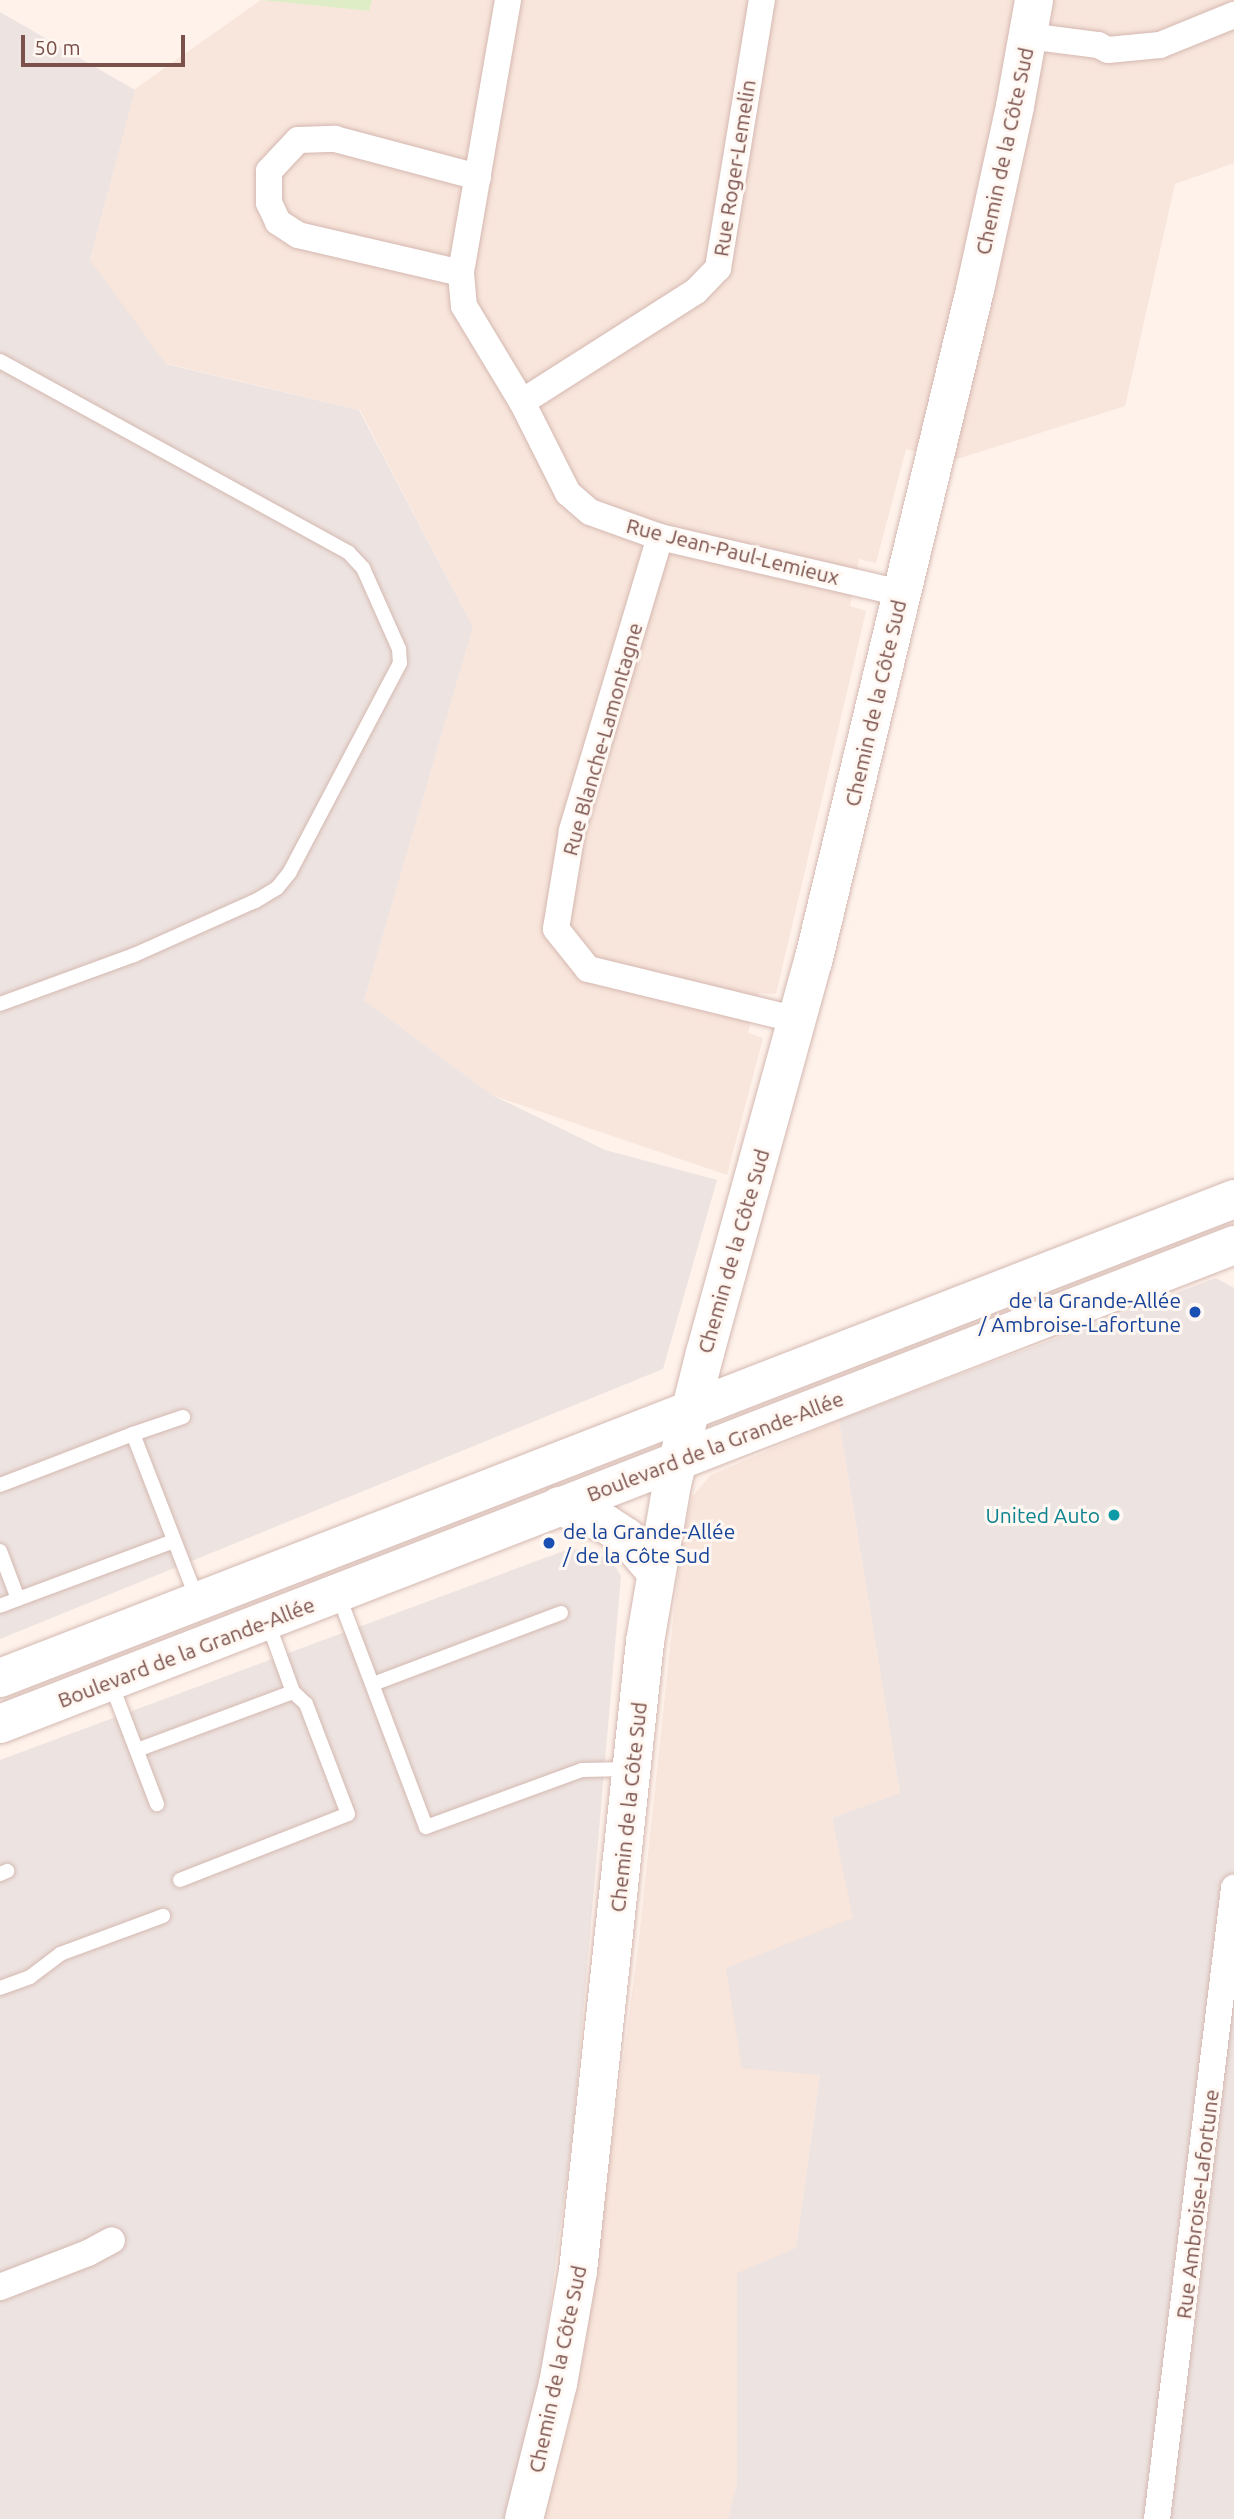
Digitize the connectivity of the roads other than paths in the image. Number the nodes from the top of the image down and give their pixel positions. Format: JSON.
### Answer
{"nodes":[{"id":1,"x":508,"y":0,"type":"edge"},
{"id":2,"x":762,"y":0,"type":"edge"},
{"id":3,"x":1234,"y":15,"type":"edge"},
{"id":4,"x":1031,"y":18,"type":"edge"},
{"id":5,"x":478,"y":177,"type":"junction"},
{"id":6,"x":461,"y":273,"type":"junction"},
{"id":7,"x":0,"y":361,"type":"edge"},
{"id":8,"x":522,"y":402,"type":"junction"},
{"id":9,"x":660,"y":537,"type":"junction"},
{"id":10,"x":901,"y":593,"type":"junction"},
{"id":11,"x":0,"y":1004,"type":"edge"},
{"id":12,"x":798,"y":1020,"type":"junction"},
{"id":13,"x":1234,"y":1199,"type":"edge"},
{"id":14,"x":1234,"y":1245,"type":"edge"},
{"id":15,"x":690,"y":1411,"type":"junction"},
{"id":16,"x":183,"y":1417,"type":"dead end"},
{"id":17,"x":134,"y":1434,"type":"junction"},
{"id":18,"x":678,"y":1459,"type":"junction"},
{"id":19,"x":0,"y":1485,"type":"edge"},
{"id":20,"x":559,"y":1506,"type":"junction"},
{"id":21,"x":174,"y":1541,"type":"junction"},
{"id":22,"x":0,"y":1551,"type":"edge"},
{"id":23,"x":655,"y":1571,"type":"junction"},
{"id":24,"x":337,"y":1593,"type":"junction"},
{"id":25,"x":18,"y":1598,"type":"junction"},
{"id":26,"x":197,"y":1601,"type":"junction"},
{"id":27,"x":0,"y":1606,"type":"edge"},
{"id":28,"x":561,"y":1613,"type":"dead end"},
{"id":29,"x":267,"y":1620,"type":"junction"},
{"id":30,"x":0,"y":1678,"type":"edge"},
{"id":31,"x":110,"y":1681,"type":"junction"},
{"id":32,"x":373,"y":1684,"type":"junction"},
{"id":33,"x":293,"y":1692,"type":"junction"},
{"id":34,"x":0,"y":1724,"type":"edge"},
{"id":35,"x":137,"y":1750,"type":"junction"},
{"id":36,"x":632,"y":1770,"type":"junction"},
{"id":37,"x":157,"y":1804,"type":"dead end"},
{"id":38,"x":180,"y":1880,"type":"dead end"},
{"id":39,"x":1234,"y":1888,"type":"edge"},
{"id":40,"x":163,"y":1916,"type":"dead end"},
{"id":41,"x":0,"y":1988,"type":"edge"},
{"id":42,"x":112,"y":2241,"type":"dead end"},
{"id":43,"x":0,"y":2287,"type":"edge"},
{"id":44,"x":524,"y":2519,"type":"edge"},
{"id":45,"x":1157,"y":2519,"type":"edge"}],
"edges":[{"from":1,"to":5,"type":"street","name":"Rue Jean-Paul-Lemieux"},
{"from":2,"to":8,"type":"street","name":"Rue Roger-Lemelin"},
{"from":3,"to":4,"type":"street"},
{"from":4,"to":10,"type":"street","name":"Chemin de la Côte Sud"},
{"from":5,"to":6,"type":"street","name":"Rue Jean-Paul-Lemieux"},
{"from":5,"to":6,"type":"street"},
{"from":6,"to":8,"type":"street","name":"Rue Jean-Paul-Lemieux"},
{"from":7,"to":11,"type":"lane"},
{"from":8,"to":9,"type":"street","name":"Rue Jean-Paul-Lemieux"},
{"from":9,"to":10,"type":"street","name":"Rue Jean-Paul-Lemieux"},
{"from":9,"to":12,"type":"street","name":"Rue Blanche-Lamontagne"},
{"from":10,"to":12,"type":"street","name":"Chemin de la Côte Sud"},
{"from":12,"to":15,"type":"street","name":"Chemin de la Côte Sud"},
{"from":13,"to":15,"type":"street","name":"Boulevard de la Grande-Allée"},
{"from":14,"to":18,"type":"street","name":"Boulevard de la Grande-Allée"},
{"from":15,"to":18,"type":"street","name":"Chemin de la Côte Sud"},
{"from":15,"to":26,"type":"street","name":"Boulevard de la Grande-Allée"},
{"from":16,"to":17,"type":"lane"},
{"from":17,"to":19,"type":"lane"},
{"from":17,"to":21,"type":"lane"},
{"from":18,"to":20,"type":"street","name":"Boulevard de la Grande-Allée"},
{"from":18,"to":23,"type":"street","name":"Chemin de la Côte Sud"},
{"from":20,"to":23,"type":"street"},
{"from":20,"to":24,"type":"street","name":"Boulevard de la Grande-Allée"},
{"from":21,"to":25,"type":"lane"},
{"from":21,"to":26,"type":"lane"},
{"from":22,"to":25,"type":"lane"},
{"from":23,"to":36,"type":"street","name":"Chemin de la Côte Sud"},
{"from":24,"to":29,"type":"street","name":"Boulevard de la Grande-Allée"},
{"from":24,"to":32,"type":"lane"},
{"from":25,"to":27,"type":"lane"},
{"from":26,"to":30,"type":"street","name":"Boulevard de la Grande-Allée"},
{"from":28,"to":32,"type":"lane"},
{"from":29,"to":31,"type":"street","name":"Boulevard de la Grande-Allée"},
{"from":29,"to":33,"type":"lane"},
{"from":31,"to":34,"type":"street","name":"Boulevard de la Grande-Allée"},
{"from":31,"to":35,"type":"lane"},
{"from":32,"to":36,"type":"lane"},
{"from":33,"to":35,"type":"lane"},
{"from":33,"to":38,"type":"lane"},
{"from":35,"to":37,"type":"lane"},
{"from":36,"to":44,"type":"street","name":"Chemin de la Côte Sud"},
{"from":39,"to":45,"type":"street","name":"Rue Ambroise-Lafortune"},
{"from":40,"to":41,"type":"lane"},
{"from":42,"to":43,"type":"street"}]}
